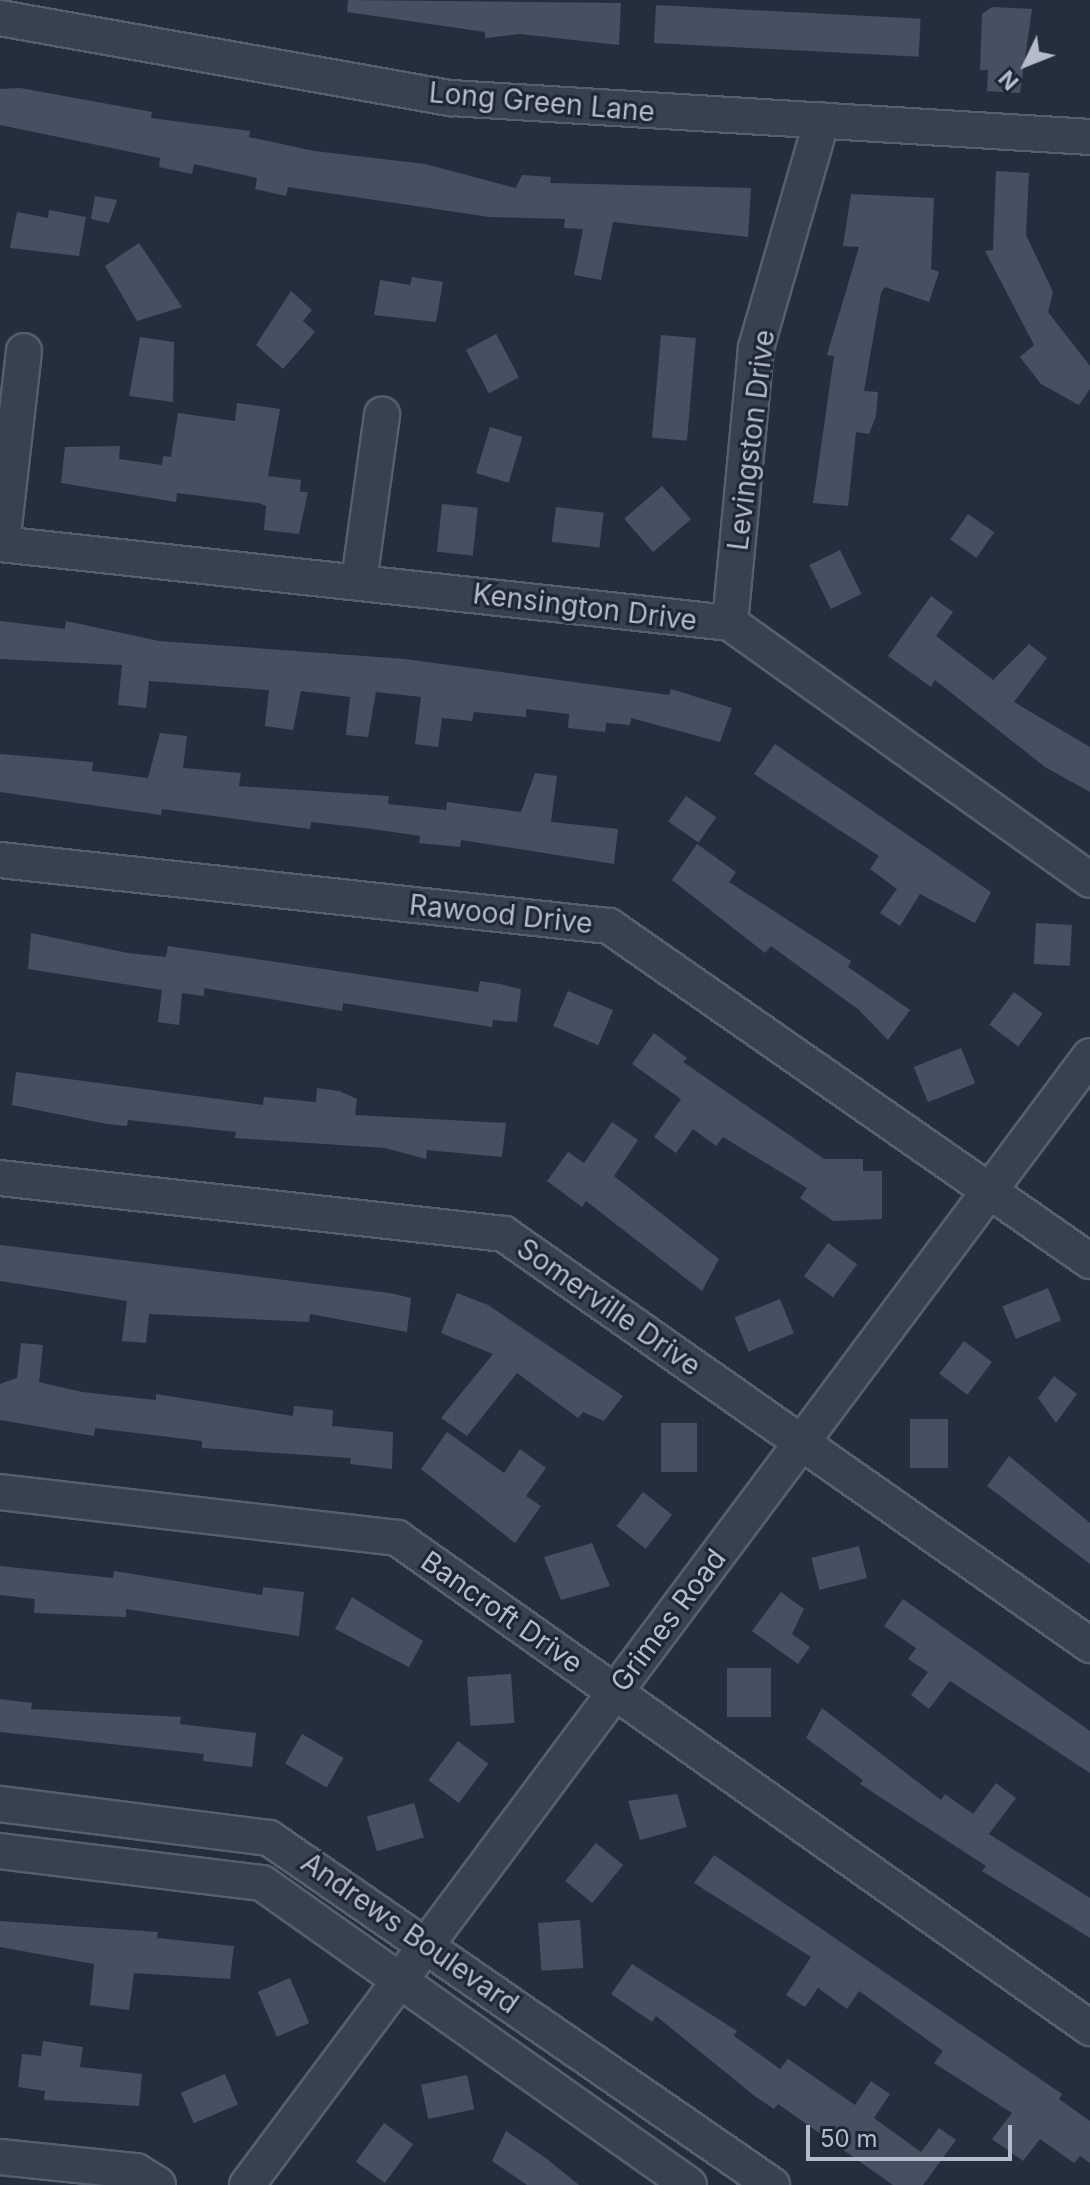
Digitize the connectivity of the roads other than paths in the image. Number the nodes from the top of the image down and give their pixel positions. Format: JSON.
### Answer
{"nodes":[{"id":1,"x":0,"y":18,"type":"edge"},
{"id":2,"x":822,"y":120,"type":"junction"},
{"id":3,"x":1090,"y":137,"type":"edge"},
{"id":4,"x":24,"y":351,"type":"dead end"},
{"id":5,"x":382,"y":415,"type":"dead end"},
{"id":6,"x":1,"y":544,"type":"edge"},
{"id":7,"x":359,"y":581,"type":"junction"},
{"id":8,"x":730,"y":623,"type":"junction"},
{"id":9,"x":0,"y":860,"type":"edge"},
{"id":10,"x":1090,"y":880,"type":"edge"},
{"id":11,"x":1090,"y":1056,"type":"edge"},
{"id":12,"x":0,"y":1178,"type":"edge"},
{"id":13,"x":990,"y":1190,"type":"junction"},
{"id":14,"x":1090,"y":1261,"type":"edge"},
{"id":15,"x":803,"y":1441,"type":"junction"},
{"id":16,"x":0,"y":1492,"type":"edge"},
{"id":17,"x":1090,"y":1645,"type":"edge"},
{"id":18,"x":615,"y":1690,"type":"junction"},
{"id":19,"x":0,"y":1804,"type":"edge"},
{"id":20,"x":0,"y":1851,"type":"edge"},
{"id":21,"x":429,"y":1946,"type":"junction"},
{"id":22,"x":402,"y":1981,"type":"junction"},
{"id":23,"x":1090,"y":2028,"type":"edge"},
{"id":24,"x":0,"y":2157,"type":"edge"},
{"id":25,"x":158,"y":2185,"type":"edge"},
{"id":26,"x":247,"y":2185,"type":"edge"},
{"id":27,"x":689,"y":2185,"type":"edge"},
{"id":28,"x":772,"y":2185,"type":"edge"}],
"edges":[{"from":1,"to":2,"type":"street","name":"Long Green Lane"},
{"from":2,"to":3,"type":"street","name":"Long Green Lane"},
{"from":2,"to":8,"type":"street","name":"Levingston Drive"},
{"from":4,"to":6,"type":"street"},
{"from":5,"to":7,"type":"street"},
{"from":6,"to":7,"type":"street","name":"Kensington Drive"},
{"from":7,"to":8,"type":"street","name":"Kensington Drive"},
{"from":8,"to":10,"type":"street","name":"Kensington Drive"},
{"from":9,"to":13,"type":"street","name":"Rawood Drive"},
{"from":11,"to":13,"type":"street","name":"Grimes Road"},
{"from":12,"to":15,"type":"street","name":"Somerville Drive"},
{"from":13,"to":14,"type":"street","name":"Rawood Drive"},
{"from":13,"to":15,"type":"street","name":"Grimes Road"},
{"from":15,"to":17,"type":"street","name":"Somerville Drive"},
{"from":15,"to":18,"type":"street","name":"Grimes Road"},
{"from":16,"to":18,"type":"street","name":"Bancroft Drive"},
{"from":18,"to":21,"type":"street","name":"Grimes Road"},
{"from":18,"to":23,"type":"street","name":"Bancroft Drive"},
{"from":19,"to":21,"type":"street","name":"Andrews Boulevard"},
{"from":20,"to":22,"type":"street","name":"Andrews Boulevard"},
{"from":21,"to":22,"type":"street","name":"Grimes Road"},
{"from":21,"to":28,"type":"street","name":"Andrews Boulevard"},
{"from":22,"to":26,"type":"street","name":"Grimes Road"},
{"from":22,"to":27,"type":"street","name":"Andrews Boulevard"},
{"from":24,"to":25,"type":"street"}]}
